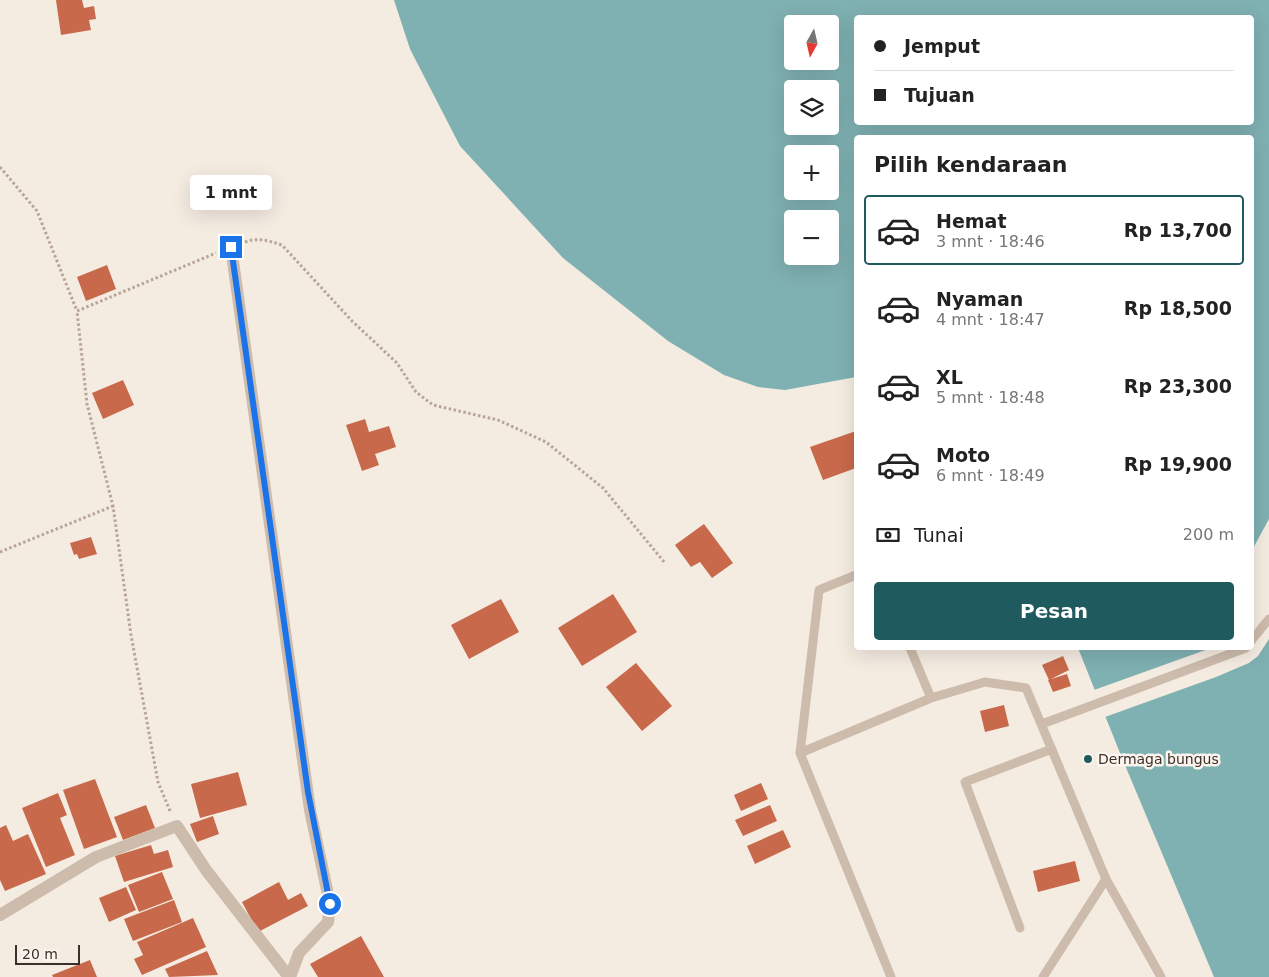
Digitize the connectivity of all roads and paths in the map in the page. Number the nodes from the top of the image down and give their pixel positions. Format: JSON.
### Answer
{"nodes":[{"id":1,"x":0,"y":167,"type":"edge"},
{"id":2,"x":231,"y":247,"type":"dead end"},
{"id":3,"x":76,"y":311,"type":"dead end"},
{"id":4,"x":113,"y":506,"type":"dead end"},
{"id":5,"x":0,"y":552,"type":"edge"},
{"id":6,"x":854,"y":576,"type":"edge"},
{"id":7,"x":1269,"y":618,"type":"edge"},
{"id":8,"x":1254,"y":637,"type":"edge"},
{"id":9,"x":911,"y":650,"type":"edge"},
{"id":10,"x":1241,"y":650,"type":"edge"},
{"id":11,"x":931,"y":698,"type":"junction"},
{"id":12,"x":1042,"y":724,"type":"junction"},
{"id":13,"x":1052,"y":749,"type":"junction"},
{"id":14,"x":800,"y":753,"type":"junction"},
{"id":15,"x":1106,"y":879,"type":"junction"},
{"id":16,"x":0,"y":916,"type":"edge"},
{"id":17,"x":1020,"y":928,"type":"dead end"},
{"id":18,"x":290,"y":977,"type":"edge"},
{"id":19,"x":891,"y":977,"type":"edge"},
{"id":20,"x":1043,"y":977,"type":"edge"},
{"id":21,"x":1161,"y":977,"type":"edge"}],
"edges":[{"from":1,"to":3,"type":"path"},
{"from":2,"to":18,"type":"street"},
{"from":4,"to":5,"type":"path"},
{"from":6,"to":14,"type":"lane"},
{"from":7,"to":8,"type":"lane"},
{"from":9,"to":11,"type":"lane"},
{"from":10,"to":12,"type":"lane"},
{"from":11,"to":12,"type":"lane"},
{"from":11,"to":14,"type":"lane"},
{"from":12,"to":13,"type":"lane"},
{"from":13,"to":15,"type":"lane"},
{"from":13,"to":17,"type":"lane"},
{"from":14,"to":19,"type":"lane"},
{"from":15,"to":20,"type":"lane"},
{"from":15,"to":21,"type":"lane"},
{"from":16,"to":18,"type":"street"}]}
